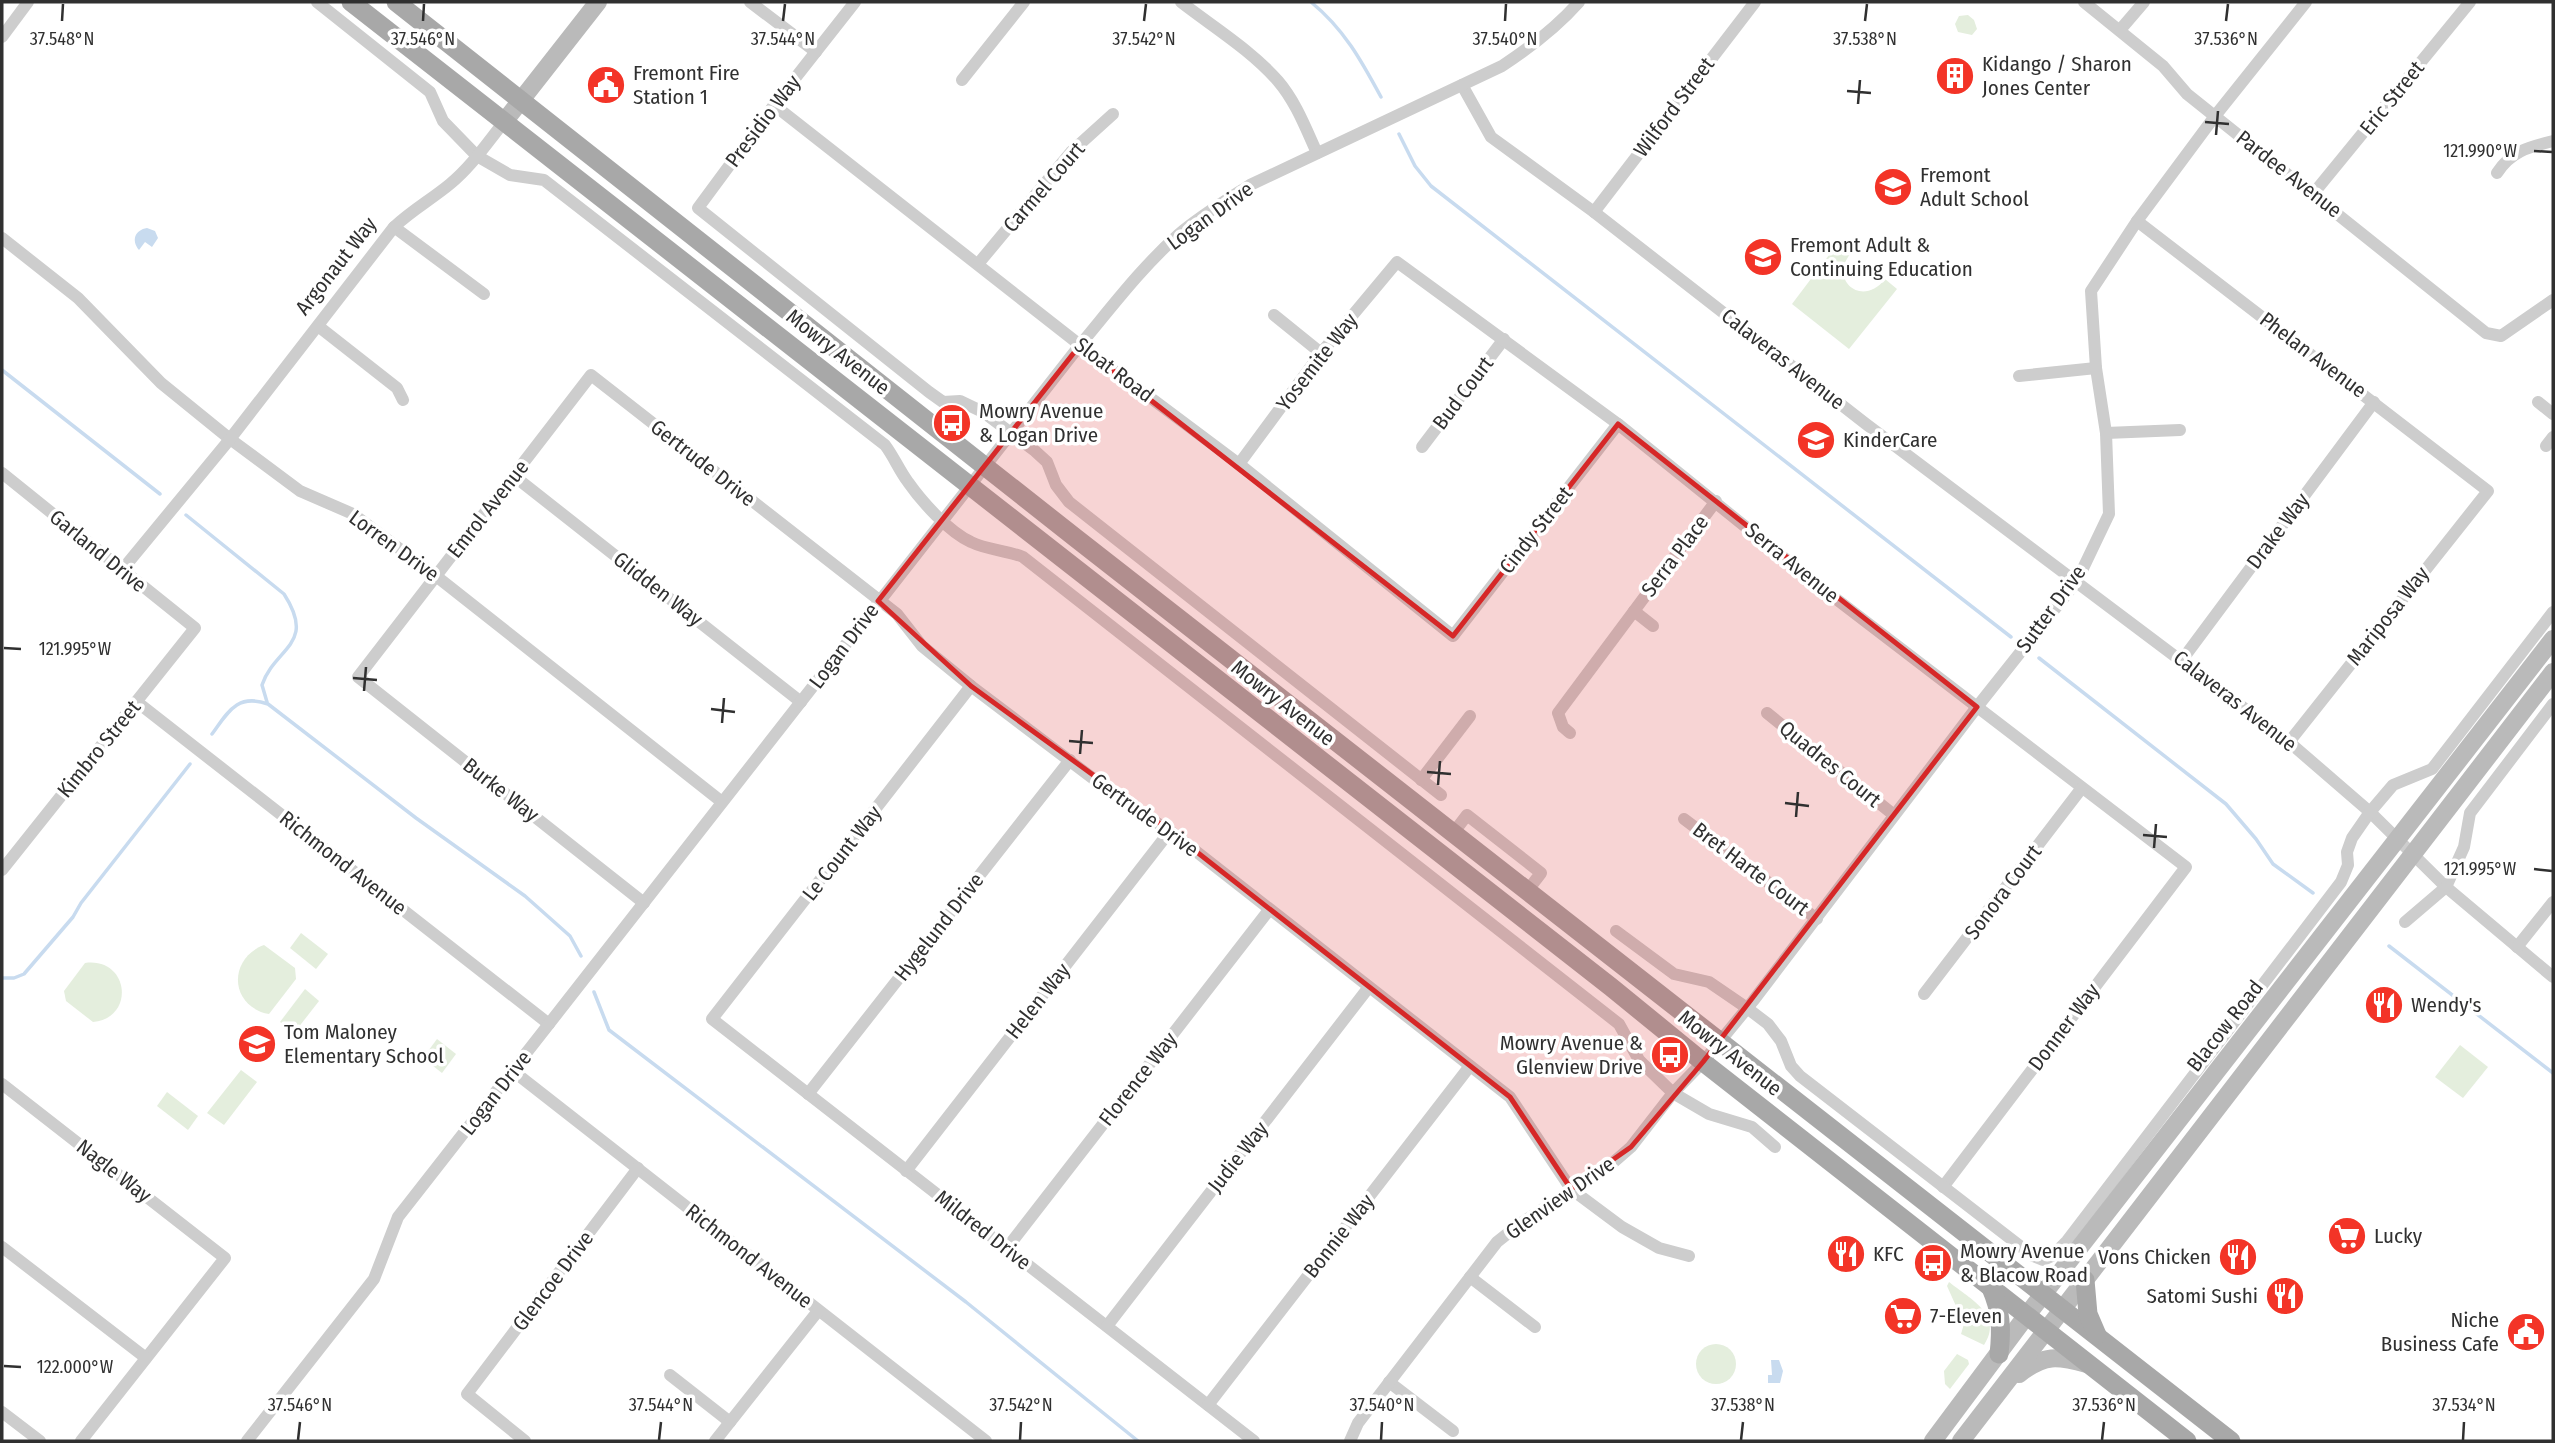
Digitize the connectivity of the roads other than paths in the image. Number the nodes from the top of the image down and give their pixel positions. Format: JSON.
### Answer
{"nodes":[{"id":1,"x":28,"y":2,"type":"edge"},
{"id":2,"x":317,"y":2,"type":"edge"},
{"id":3,"x":351,"y":2,"type":"edge"},
{"id":4,"x":396,"y":2,"type":"edge"},
{"id":5,"x":598,"y":2,"type":"edge"},
{"id":6,"x":750,"y":2,"type":"edge"},
{"id":7,"x":855,"y":2,"type":"edge"},
{"id":8,"x":1024,"y":2,"type":"edge"},
{"id":9,"x":1181,"y":2,"type":"edge"},
{"id":10,"x":1579,"y":2,"type":"edge"},
{"id":11,"x":1755,"y":2,"type":"edge"},
{"id":12,"x":2084,"y":2,"type":"edge"},
{"id":13,"x":2144,"y":2,"type":"edge"},
{"id":14,"x":2306,"y":2,"type":"edge"},
{"id":15,"x":2470,"y":2,"type":"edge"},
{"id":16,"x":2120,"y":30,"type":"junction"},
{"id":17,"x":2,"y":37,"type":"edge"},
{"id":18,"x":816,"y":52,"type":"junction"},
{"id":19,"x":962,"y":80,"type":"dead end"},
{"id":20,"x":1462,"y":85,"type":"junction"},
{"id":21,"x":521,"y":101,"type":"junction"},
{"id":22,"x":774,"y":105,"type":"junction"},
{"id":23,"x":1113,"y":114,"type":"dead end"},
{"id":24,"x":2215,"y":116,"type":"junction"},
{"id":25,"x":504,"y":122,"type":"junction"},
{"id":26,"x":2553,"y":141,"type":"edge"},
{"id":27,"x":1317,"y":153,"type":"junction"},
{"id":28,"x":477,"y":156,"type":"junction"},
{"id":29,"x":2497,"y":173,"type":"dead end"},
{"id":30,"x":2313,"y":194,"type":"junction"},
{"id":31,"x":698,"y":208,"type":"joint"},
{"id":32,"x":1594,"y":212,"type":"junction"},
{"id":33,"x":2137,"y":221,"type":"junction"},
{"id":34,"x":394,"y":227,"type":"junction"},
{"id":35,"x":2,"y":238,"type":"edge"},
{"id":36,"x":1397,"y":262,"type":"joint"},
{"id":37,"x":978,"y":264,"type":"junction"},
{"id":38,"x":484,"y":294,"type":"dead end"},
{"id":39,"x":2553,"y":300,"type":"edge"},
{"id":40,"x":1274,"y":315,"type":"dead end"},
{"id":41,"x":318,"y":326,"type":"junction"},
{"id":42,"x":1504,"y":339,"type":"junction"},
{"id":43,"x":1080,"y":345,"type":"junction"},
{"id":44,"x":1321,"y":353,"type":"junction"},
{"id":45,"x":2096,"y":368,"type":"junction"},
{"id":46,"x":592,"y":375,"type":"joint"},
{"id":47,"x":2019,"y":376,"type":"dead end"},
{"id":48,"x":403,"y":400,"type":"dead end"},
{"id":49,"x":2374,"y":402,"type":"junction"},
{"id":50,"x":2538,"y":402,"type":"dead end"},
{"id":51,"x":2553,"y":414,"type":"edge"},
{"id":52,"x":1618,"y":425,"type":"junction"},
{"id":53,"x":2180,"y":430,"type":"dead end"},
{"id":54,"x":1012,"y":433,"type":"junction"},
{"id":55,"x":2106,"y":433,"type":"junction"},
{"id":56,"x":230,"y":439,"type":"junction"},
{"id":57,"x":1422,"y":447,"type":"dead end"},
{"id":58,"x":1239,"y":464,"type":"junction"},
{"id":59,"x":986,"y":466,"type":"junction"},
{"id":60,"x":2,"y":473,"type":"edge"},
{"id":61,"x":514,"y":476,"type":"junction"},
{"id":62,"x":970,"y":487,"type":"junction"},
{"id":63,"x":2488,"y":491,"type":"joint"},
{"id":64,"x":1716,"y":501,"type":"junction"},
{"id":65,"x":944,"y":521,"type":"junction"},
{"id":66,"x":122,"y":570,"type":"junction"},
{"id":67,"x":436,"y":576,"type":"junction"},
{"id":68,"x":2077,"y":580,"type":"junction"},
{"id":69,"x":878,"y":601,"type":"junction"},
{"id":70,"x":1634,"y":611,"type":"junction"},
{"id":71,"x":2553,"y":612,"type":"edge"},
{"id":72,"x":1653,"y":626,"type":"dead end"},
{"id":73,"x":195,"y":628,"type":"joint"},
{"id":74,"x":1453,"y":636,"type":"joint"},
{"id":75,"x":2553,"y":639,"type":"edge"},
{"id":76,"x":2182,"y":660,"type":"junction"},
{"id":77,"x":2553,"y":672,"type":"edge"},
{"id":78,"x":358,"y":677,"type":"joint"},
{"id":79,"x":971,"y":686,"type":"junction"},
{"id":80,"x":137,"y":702,"type":"junction"},
{"id":81,"x":801,"y":702,"type":"junction"},
{"id":82,"x":2553,"y":705,"type":"edge"},
{"id":83,"x":1977,"y":706,"type":"junction"},
{"id":84,"x":1767,"y":713,"type":"dead end"},
{"id":85,"x":1470,"y":716,"type":"dead end"},
{"id":86,"x":1570,"y":733,"type":"dead end"},
{"id":87,"x":2289,"y":742,"type":"junction"},
{"id":88,"x":1070,"y":760,"type":"junction"},
{"id":89,"x":1421,"y":780,"type":"junction"},
{"id":90,"x":2081,"y":789,"type":"junction"},
{"id":91,"x":1441,"y":795,"type":"dead end"},
{"id":92,"x":723,"y":802,"type":"junction"},
{"id":93,"x":2370,"y":812,"type":"junction"},
{"id":94,"x":1894,"y":815,"type":"junction"},
{"id":95,"x":1684,"y":819,"type":"dead end"},
{"id":96,"x":1170,"y":831,"type":"junction"},
{"id":97,"x":2399,"y":839,"type":"junction"},
{"id":98,"x":2414,"y":855,"type":"junction"},
{"id":99,"x":2186,"y":867,"type":"joint"},
{"id":100,"x":2,"y":870,"type":"edge"},
{"id":101,"x":2446,"y":887,"type":"junction"},
{"id":102,"x":2553,"y":902,"type":"edge"},
{"id":103,"x":644,"y":903,"type":"junction"},
{"id":104,"x":1269,"y":910,"type":"junction"},
{"id":105,"x":1817,"y":919,"type":"junction"},
{"id":106,"x":2405,"y":922,"type":"dead end"},
{"id":107,"x":1616,"y":931,"type":"dead end"},
{"id":108,"x":2517,"y":947,"type":"junction"},
{"id":109,"x":2553,"y":978,"type":"edge"},
{"id":110,"x":1369,"y":987,"type":"junction"},
{"id":111,"x":1924,"y":995,"type":"dead end"},
{"id":112,"x":1747,"y":1007,"type":"junction"},
{"id":113,"x":712,"y":1020,"type":"joint"},
{"id":114,"x":549,"y":1024,"type":"junction"},
{"id":115,"x":1721,"y":1041,"type":"junction"},
{"id":116,"x":1703,"y":1062,"type":"junction"},
{"id":117,"x":1470,"y":1066,"type":"junction"},
{"id":118,"x":513,"y":1072,"type":"junction"},
{"id":119,"x":2,"y":1084,"type":"edge"},
{"id":120,"x":1673,"y":1093,"type":"junction"},
{"id":121,"x":808,"y":1094,"type":"junction"},
{"id":122,"x":1775,"y":1147,"type":"dead end"},
{"id":123,"x":638,"y":1168,"type":"junction"},
{"id":124,"x":906,"y":1171,"type":"junction"},
{"id":125,"x":1943,"y":1187,"type":"junction"},
{"id":126,"x":1571,"y":1189,"type":"junction"},
{"id":127,"x":2,"y":1247,"type":"edge"},
{"id":128,"x":1007,"y":1248,"type":"junction"},
{"id":129,"x":1689,"y":1256,"type":"dead end"},
{"id":130,"x":2043,"y":1260,"type":"joint"},
{"id":131,"x":1470,"y":1277,"type":"junction"},
{"id":132,"x":2085,"y":1280,"type":"junction"},
{"id":133,"x":1991,"y":1287,"type":"junction"},
{"id":134,"x":2044,"y":1294,"type":"junction"},
{"id":135,"x":2063,"y":1309,"type":"junction"},
{"id":136,"x":818,"y":1311,"type":"junction"},
{"id":137,"x":2027,"y":1315,"type":"junction"},
{"id":138,"x":1107,"y":1326,"type":"junction"},
{"id":139,"x":1535,"y":1327,"type":"dead end"},
{"id":140,"x":2046,"y":1330,"type":"junction"},
{"id":141,"x":2097,"y":1336,"type":"junction"},
{"id":142,"x":1999,"y":1354,"type":"junction"},
{"id":143,"x":146,"y":1359,"type":"junction"},
{"id":144,"x":2090,"y":1365,"type":"junction"},
{"id":145,"x":670,"y":1375,"type":"dead end"},
{"id":146,"x":1389,"y":1382,"type":"junction"},
{"id":147,"x":1999,"y":1393,"type":"junction"},
{"id":148,"x":1208,"y":1405,"type":"junction"},
{"id":149,"x":2,"y":1412,"type":"edge"},
{"id":150,"x":730,"y":1422,"type":"junction"},
{"id":151,"x":1453,"y":1431,"type":"dead end"},
{"id":152,"x":40,"y":1441,"type":"edge"},
{"id":153,"x":81,"y":1441,"type":"edge"},
{"id":154,"x":247,"y":1441,"type":"edge"},
{"id":155,"x":526,"y":1441,"type":"edge"},
{"id":156,"x":716,"y":1441,"type":"edge"},
{"id":157,"x":986,"y":1441,"type":"edge"},
{"id":158,"x":1254,"y":1441,"type":"edge"},
{"id":159,"x":1350,"y":1441,"type":"edge"},
{"id":160,"x":1933,"y":1441,"type":"edge"},
{"id":161,"x":1961,"y":1441,"type":"edge"},
{"id":162,"x":2187,"y":1441,"type":"edge"},
{"id":163,"x":2231,"y":1441,"type":"edge"}],
"edges":[{"from":1,"to":17,"type":"street"},
{"from":2,"to":28,"type":"street","name":"Mowry Avenue"},
{"from":3,"to":25,"type":"main road","name":"Mowry Avenue"},
{"from":4,"to":21,"type":"main road","name":"Mowry Avenue"},
{"from":5,"to":21,"type":"main road","name":"Argonaut Way"},
{"from":6,"to":18,"type":"street"},
{"from":7,"to":18,"type":"street","name":"Presidio Way"},
{"from":8,"to":19,"type":"street"},
{"from":9,"to":27,"type":"street"},
{"from":10,"to":20,"type":"street","name":"Logan Drive"},
{"from":11,"to":32,"type":"street","name":"Wilford Street"},
{"from":12,"to":16,"type":"street","name":"Pardee Avenue"},
{"from":13,"to":16,"type":"street"},
{"from":14,"to":24,"type":"street","name":"Sutter Drive"},
{"from":15,"to":30,"type":"street","name":"Eric Street"},
{"from":16,"to":24,"type":"street","name":"Pardee Avenue"},
{"from":18,"to":22,"type":"street","name":"Presidio Way"},
{"from":20,"to":27,"type":"street","name":"Logan Drive"},
{"from":20,"to":32,"type":"street","name":"Calaveras Avenue"},
{"from":21,"to":25,"type":"main road","name":"Argonaut Way"},
{"from":21,"to":59,"type":"main road","name":"Mowry Avenue"},
{"from":22,"to":31,"type":"street","name":"Presidio Way"},
{"from":22,"to":37,"type":"street","name":"Sloat Road"},
{"from":23,"to":37,"type":"street","name":"Carmel Court"},
{"from":24,"to":30,"type":"street","name":"Pardee Avenue"},
{"from":24,"to":33,"type":"street","name":"Sutter Drive"},
{"from":25,"to":28,"type":"street","name":"Argonaut Way"},
{"from":25,"to":62,"type":"main road","name":"Mowry Avenue"},
{"from":26,"to":29,"type":"street"},
{"from":27,"to":43,"type":"street","name":"Logan Drive"},
{"from":28,"to":34,"type":"street","name":"Argonaut Way"},
{"from":28,"to":65,"type":"street","name":"Mowry Avenue"},
{"from":30,"to":39,"type":"street","name":"Pardee Avenue"},
{"from":31,"to":54,"type":"street","name":"Mowry Avenue"},
{"from":32,"to":68,"type":"street","name":"Calaveras Avenue"},
{"from":33,"to":45,"type":"street","name":"Sutter Drive"},
{"from":33,"to":49,"type":"street","name":"Phelan Avenue"},
{"from":34,"to":38,"type":"street"},
{"from":34,"to":41,"type":"street","name":"Argonaut Way"},
{"from":35,"to":56,"type":"street","name":"Lorren Drive"},
{"from":36,"to":42,"type":"street","name":"Serra Avenue"},
{"from":36,"to":44,"type":"street","name":"Yosemite Way"},
{"from":37,"to":43,"type":"street","name":"Sloat Road"},
{"from":40,"to":44,"type":"street"},
{"from":41,"to":48,"type":"street"},
{"from":41,"to":56,"type":"street","name":"Argonaut Way"},
{"from":42,"to":52,"type":"street","name":"Serra Avenue"},
{"from":42,"to":57,"type":"street","name":"Bud Court"},
{"from":43,"to":54,"type":"street","name":"Logan Drive"},
{"from":43,"to":58,"type":"street","name":"Sloat Road"},
{"from":44,"to":58,"type":"street","name":"Yosemite Way"},
{"from":45,"to":47,"type":"street"},
{"from":45,"to":55,"type":"street","name":"Sutter Drive"},
{"from":46,"to":61,"type":"street","name":"Emrol Avenue"},
{"from":46,"to":69,"type":"street","name":"Gertrude Drive"},
{"from":49,"to":63,"type":"street","name":"Phelan Avenue"},
{"from":49,"to":76,"type":"street","name":"Drake Way"},
{"from":50,"to":51,"type":"street"},
{"from":52,"to":64,"type":"street","name":"Serra Avenue"},
{"from":52,"to":74,"type":"street","name":"Cindy Street"},
{"from":53,"to":55,"type":"street"},
{"from":54,"to":59,"type":"street","name":"Logan Drive"},
{"from":54,"to":89,"type":"street","name":"Mowry Avenue"},
{"from":55,"to":68,"type":"street","name":"Sutter Drive"},
{"from":56,"to":66,"type":"street","name":"Argonaut Way"},
{"from":56,"to":67,"type":"street","name":"Lorren Drive"},
{"from":58,"to":74,"type":"street","name":"Sloat Road"},
{"from":59,"to":62,"type":"street","name":"Logan Drive"},
{"from":59,"to":115,"type":"main road","name":"Mowry Avenue"},
{"from":60,"to":66,"type":"street","name":"Garland Drive"},
{"from":61,"to":67,"type":"street","name":"Emrol Avenue"},
{"from":61,"to":81,"type":"street","name":"Glidden Way"},
{"from":62,"to":65,"type":"street","name":"Logan Drive"},
{"from":62,"to":116,"type":"main road","name":"Mowry Avenue"},
{"from":63,"to":87,"type":"street","name":"Mariposa Way"},
{"from":64,"to":70,"type":"street","name":"Serra Place"},
{"from":64,"to":83,"type":"street","name":"Serra Avenue"},
{"from":65,"to":69,"type":"street","name":"Logan Drive"},
{"from":65,"to":120,"type":"street","name":"Mowry Avenue"},
{"from":66,"to":73,"type":"street","name":"Garland Drive"},
{"from":67,"to":78,"type":"street","name":"Emrol Avenue"},
{"from":67,"to":92,"type":"street","name":"Lorren Drive"},
{"from":68,"to":76,"type":"street","name":"Calaveras Avenue"},
{"from":68,"to":83,"type":"street","name":"Sutter Drive"},
{"from":69,"to":79,"type":"street","name":"Gertrude Drive"},
{"from":69,"to":81,"type":"street","name":"Logan Drive"},
{"from":70,"to":72,"type":"street","name":"Serra Place"},
{"from":70,"to":86,"type":"street","name":"Serra Place"},
{"from":71,"to":93,"type":"street","name":"Blacow Road"},
{"from":73,"to":80,"type":"street","name":"Kimbro Street"},
{"from":75,"to":97,"type":"main road","name":"Blacow Road"},
{"from":76,"to":87,"type":"street","name":"Calaveras Avenue"},
{"from":77,"to":98,"type":"main road","name":"Blacow Road"},
{"from":78,"to":103,"type":"street","name":"Burke Way"},
{"from":79,"to":88,"type":"street","name":"Gertrude Drive"},
{"from":79,"to":113,"type":"street","name":"Le Count Way"},
{"from":80,"to":100,"type":"street","name":"Kimbro Street"},
{"from":80,"to":114,"type":"street","name":"Richmond Avenue"},
{"from":81,"to":92,"type":"street","name":"Logan Drive"},
{"from":82,"to":101,"type":"street"},
{"from":83,"to":90,"type":"street","name":"Serra Avenue"},
{"from":83,"to":94,"type":"street","name":"Sutter Drive"},
{"from":84,"to":94,"type":"street","name":"Quadres Court"},
{"from":85,"to":89,"type":"street"},
{"from":87,"to":93,"type":"street","name":"Calaveras Avenue"},
{"from":88,"to":96,"type":"street","name":"Gertrude Drive"},
{"from":88,"to":121,"type":"street","name":"Hygelund Drive"},
{"from":89,"to":91,"type":"street","name":"Mowry Avenue"},
{"from":90,"to":99,"type":"street","name":"Serra Avenue"},
{"from":90,"to":111,"type":"street","name":"Sonora Court"},
{"from":92,"to":103,"type":"street","name":"Logan Drive"},
{"from":93,"to":97,"type":"street","name":"Calaveras Avenue"},
{"from":93,"to":130,"type":"street","name":"Blacow Road"},
{"from":94,"to":105,"type":"street","name":"Sutter Drive"},
{"from":95,"to":105,"type":"street","name":"Bret Harte Court"},
{"from":96,"to":104,"type":"street","name":"Gertrude Drive"},
{"from":96,"to":124,"type":"street","name":"Helen Way"},
{"from":97,"to":98,"type":"street","name":"Calaveras Avenue"},
{"from":97,"to":134,"type":"main road","name":"Blacow Road"},
{"from":98,"to":101,"type":"street","name":"Calaveras Avenue"},
{"from":98,"to":132,"type":"main road","name":"Blacow Road"},
{"from":99,"to":125,"type":"street","name":"Donner Way"},
{"from":101,"to":106,"type":"street"},
{"from":101,"to":108,"type":"street","name":"Calaveras Avenue"},
{"from":102,"to":108,"type":"street"},
{"from":103,"to":114,"type":"street","name":"Logan Drive"},
{"from":104,"to":110,"type":"street","name":"Gertrude Drive"},
{"from":104,"to":128,"type":"street","name":"Florence Way"},
{"from":105,"to":112,"type":"street","name":"Sutter Drive"},
{"from":107,"to":112,"type":"street","name":"Mowry Avenue"},
{"from":108,"to":109,"type":"street","name":"Calaveras Avenue"},
{"from":110,"to":117,"type":"street","name":"Gertrude Drive"},
{"from":110,"to":138,"type":"street","name":"Judie Way"},
{"from":112,"to":115,"type":"street","name":"Sutter Drive"},
{"from":112,"to":125,"type":"street","name":"Mowry Avenue"},
{"from":113,"to":121,"type":"street","name":"Mildred Drive"},
{"from":114,"to":118,"type":"street","name":"Logan Drive"},
{"from":115,"to":116,"type":"street","name":"Sutter Drive"},
{"from":115,"to":134,"type":"main road","name":"Mowry Avenue"},
{"from":116,"to":120,"type":"street","name":"Glenview Drive"},
{"from":116,"to":133,"type":"main road","name":"Mowry Avenue"},
{"from":117,"to":126,"type":"street","name":"Gertrude Drive"},
{"from":117,"to":148,"type":"street","name":"Bonnie Way"},
{"from":118,"to":123,"type":"street","name":"Richmond Avenue"},
{"from":118,"to":154,"type":"street","name":"Logan Drive"},
{"from":119,"to":143,"type":"street","name":"Nagle Way"},
{"from":120,"to":122,"type":"street","name":"Mowry Avenue"},
{"from":120,"to":126,"type":"street","name":"Glenview Drive"},
{"from":121,"to":124,"type":"street","name":"Mildred Drive"},
{"from":123,"to":136,"type":"street","name":"Richmond Avenue"},
{"from":123,"to":155,"type":"street","name":"Glencoe Drive"},
{"from":124,"to":128,"type":"street","name":"Mildred Drive"},
{"from":125,"to":130,"type":"street","name":"Mowry Avenue"},
{"from":126,"to":129,"type":"street","name":"Gertrude Drive"},
{"from":126,"to":131,"type":"street","name":"Glenview Drive"},
{"from":127,"to":143,"type":"street"},
{"from":128,"to":138,"type":"street","name":"Mildred Drive"},
{"from":131,"to":139,"type":"street"},
{"from":131,"to":146,"type":"street","name":"Glenview Drive"},
{"from":132,"to":135,"type":"main road","name":"Blacow Road"},
{"from":132,"to":141,"type":"main road"},
{"from":133,"to":137,"type":"main road","name":"Mowry Avenue"},
{"from":133,"to":142,"type":"main road"},
{"from":134,"to":135,"type":"main road","name":"Mowry Avenue"},
{"from":134,"to":137,"type":"main road","name":"Blacow Road"},
{"from":135,"to":140,"type":"main road","name":"Blacow Road"},
{"from":135,"to":141,"type":"main road","name":"Mowry Avenue"},
{"from":136,"to":150,"type":"street"},
{"from":136,"to":157,"type":"street","name":"Richmond Avenue"},
{"from":137,"to":140,"type":"main road","name":"Mowry Avenue"},
{"from":137,"to":142,"type":"main road","name":"Blacow Road"},
{"from":138,"to":148,"type":"street","name":"Mildred Drive"},
{"from":140,"to":144,"type":"main road","name":"Mowry Avenue"},
{"from":140,"to":147,"type":"main road","name":"Blacow Road"},
{"from":141,"to":163,"type":"main road","name":"Mowry Avenue"},
{"from":142,"to":160,"type":"main road","name":"Blacow Road"},
{"from":143,"to":153,"type":"street"},
{"from":144,"to":147,"type":"main road"},
{"from":144,"to":162,"type":"main road","name":"Mowry Avenue"},
{"from":145,"to":150,"type":"street"},
{"from":146,"to":151,"type":"street"},
{"from":146,"to":159,"type":"street","name":"Glenview Drive"},
{"from":147,"to":161,"type":"main road","name":"Blacow Road"},
{"from":148,"to":158,"type":"street","name":"Mildred Drive"},
{"from":149,"to":152,"type":"street"},
{"from":150,"to":156,"type":"street"}]}
